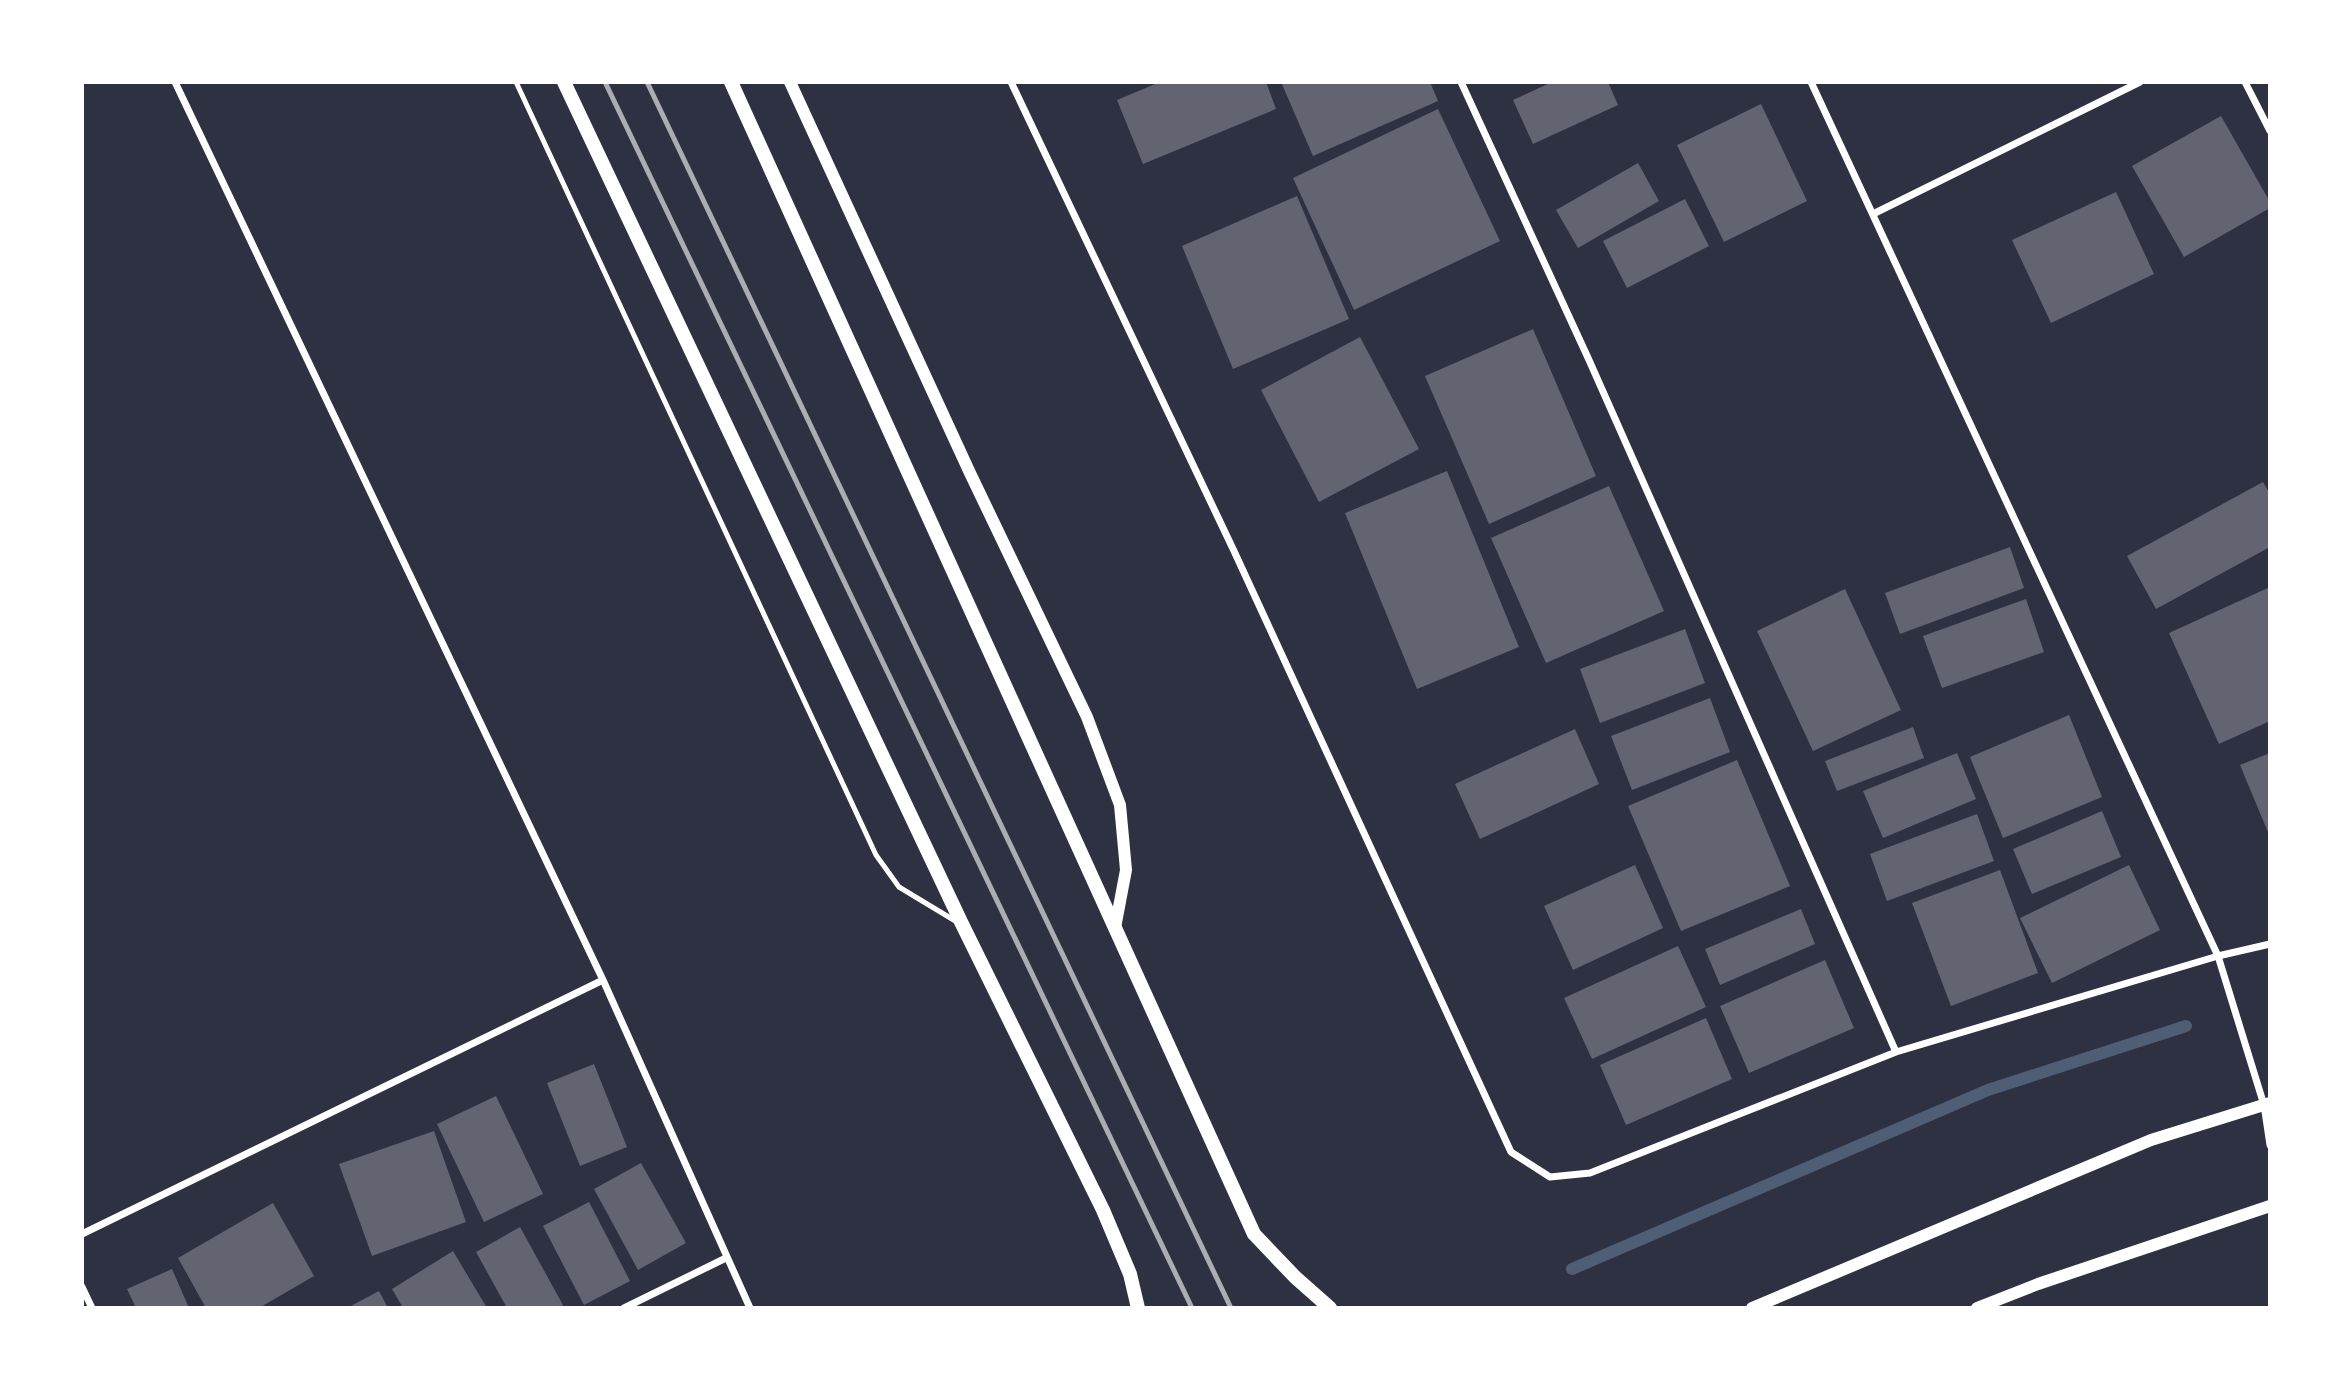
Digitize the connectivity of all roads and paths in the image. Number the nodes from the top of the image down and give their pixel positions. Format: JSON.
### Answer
{"nodes":[{"id":1,"x":175,"y":82,"type":"edge"},
{"id":2,"x":516,"y":82,"type":"edge"},
{"id":3,"x":564,"y":82,"type":"edge"},
{"id":4,"x":731,"y":82,"type":"edge"},
{"id":5,"x":790,"y":82,"type":"edge"},
{"id":6,"x":1011,"y":82,"type":"edge"},
{"id":7,"x":1461,"y":82,"type":"edge"},
{"id":8,"x":1811,"y":82,"type":"edge"},
{"id":9,"x":2140,"y":82,"type":"edge"},
{"id":10,"x":2245,"y":82,"type":"edge"},
{"id":11,"x":2270,"y":131,"type":"edge"},
{"id":12,"x":1873,"y":214,"type":"junction"},
{"id":13,"x":962,"y":924,"type":"junction"},
{"id":14,"x":1115,"y":928,"type":"junction"},
{"id":15,"x":2270,"y":944,"type":"edge"},
{"id":16,"x":2218,"y":956,"type":"junction"},
{"id":17,"x":603,"y":980,"type":"junction"},
{"id":18,"x":1896,"y":1052,"type":"junction"},
{"id":19,"x":2267,"y":1104,"type":"edge"},
{"id":20,"x":2270,"y":1144,"type":"edge"},
{"id":21,"x":2270,"y":1206,"type":"edge"},
{"id":22,"x":82,"y":1234,"type":"edge"},
{"id":23,"x":726,"y":1258,"type":"junction"},
{"id":24,"x":82,"y":1287,"type":"edge"},
{"id":25,"x":92,"y":1308,"type":"edge"},
{"id":26,"x":624,"y":1308,"type":"edge"},
{"id":27,"x":750,"y":1308,"type":"edge"},
{"id":28,"x":1138,"y":1308,"type":"edge"},
{"id":29,"x":1330,"y":1308,"type":"edge"},
{"id":30,"x":1752,"y":1308,"type":"edge"},
{"id":31,"x":1977,"y":1308,"type":"edge"}],
"edges":[{"from":1,"to":17,"type":"street"},
{"from":2,"to":13,"type":"lane"},
{"from":3,"to":13,"type":"main road"},
{"from":4,"to":14,"type":"main road"},
{"from":5,"to":14,"type":"street"},
{"from":6,"to":18,"type":"street"},
{"from":7,"to":18,"type":"street"},
{"from":8,"to":12,"type":"street"},
{"from":9,"to":12,"type":"street"},
{"from":10,"to":11,"type":"street"},
{"from":12,"to":16,"type":"street"},
{"from":13,"to":28,"type":"main road"},
{"from":14,"to":29,"type":"main road"},
{"from":15,"to":16,"type":"street"},
{"from":16,"to":18,"type":"street"},
{"from":16,"to":19,"type":"street"},
{"from":17,"to":22,"type":"street"},
{"from":17,"to":23,"type":"street"},
{"from":19,"to":20,"type":"street"},
{"from":19,"to":30,"type":"street"},
{"from":21,"to":31,"type":"street"},
{"from":23,"to":26,"type":"street"},
{"from":23,"to":27,"type":"street"},
{"from":24,"to":25,"type":"street"}]}
